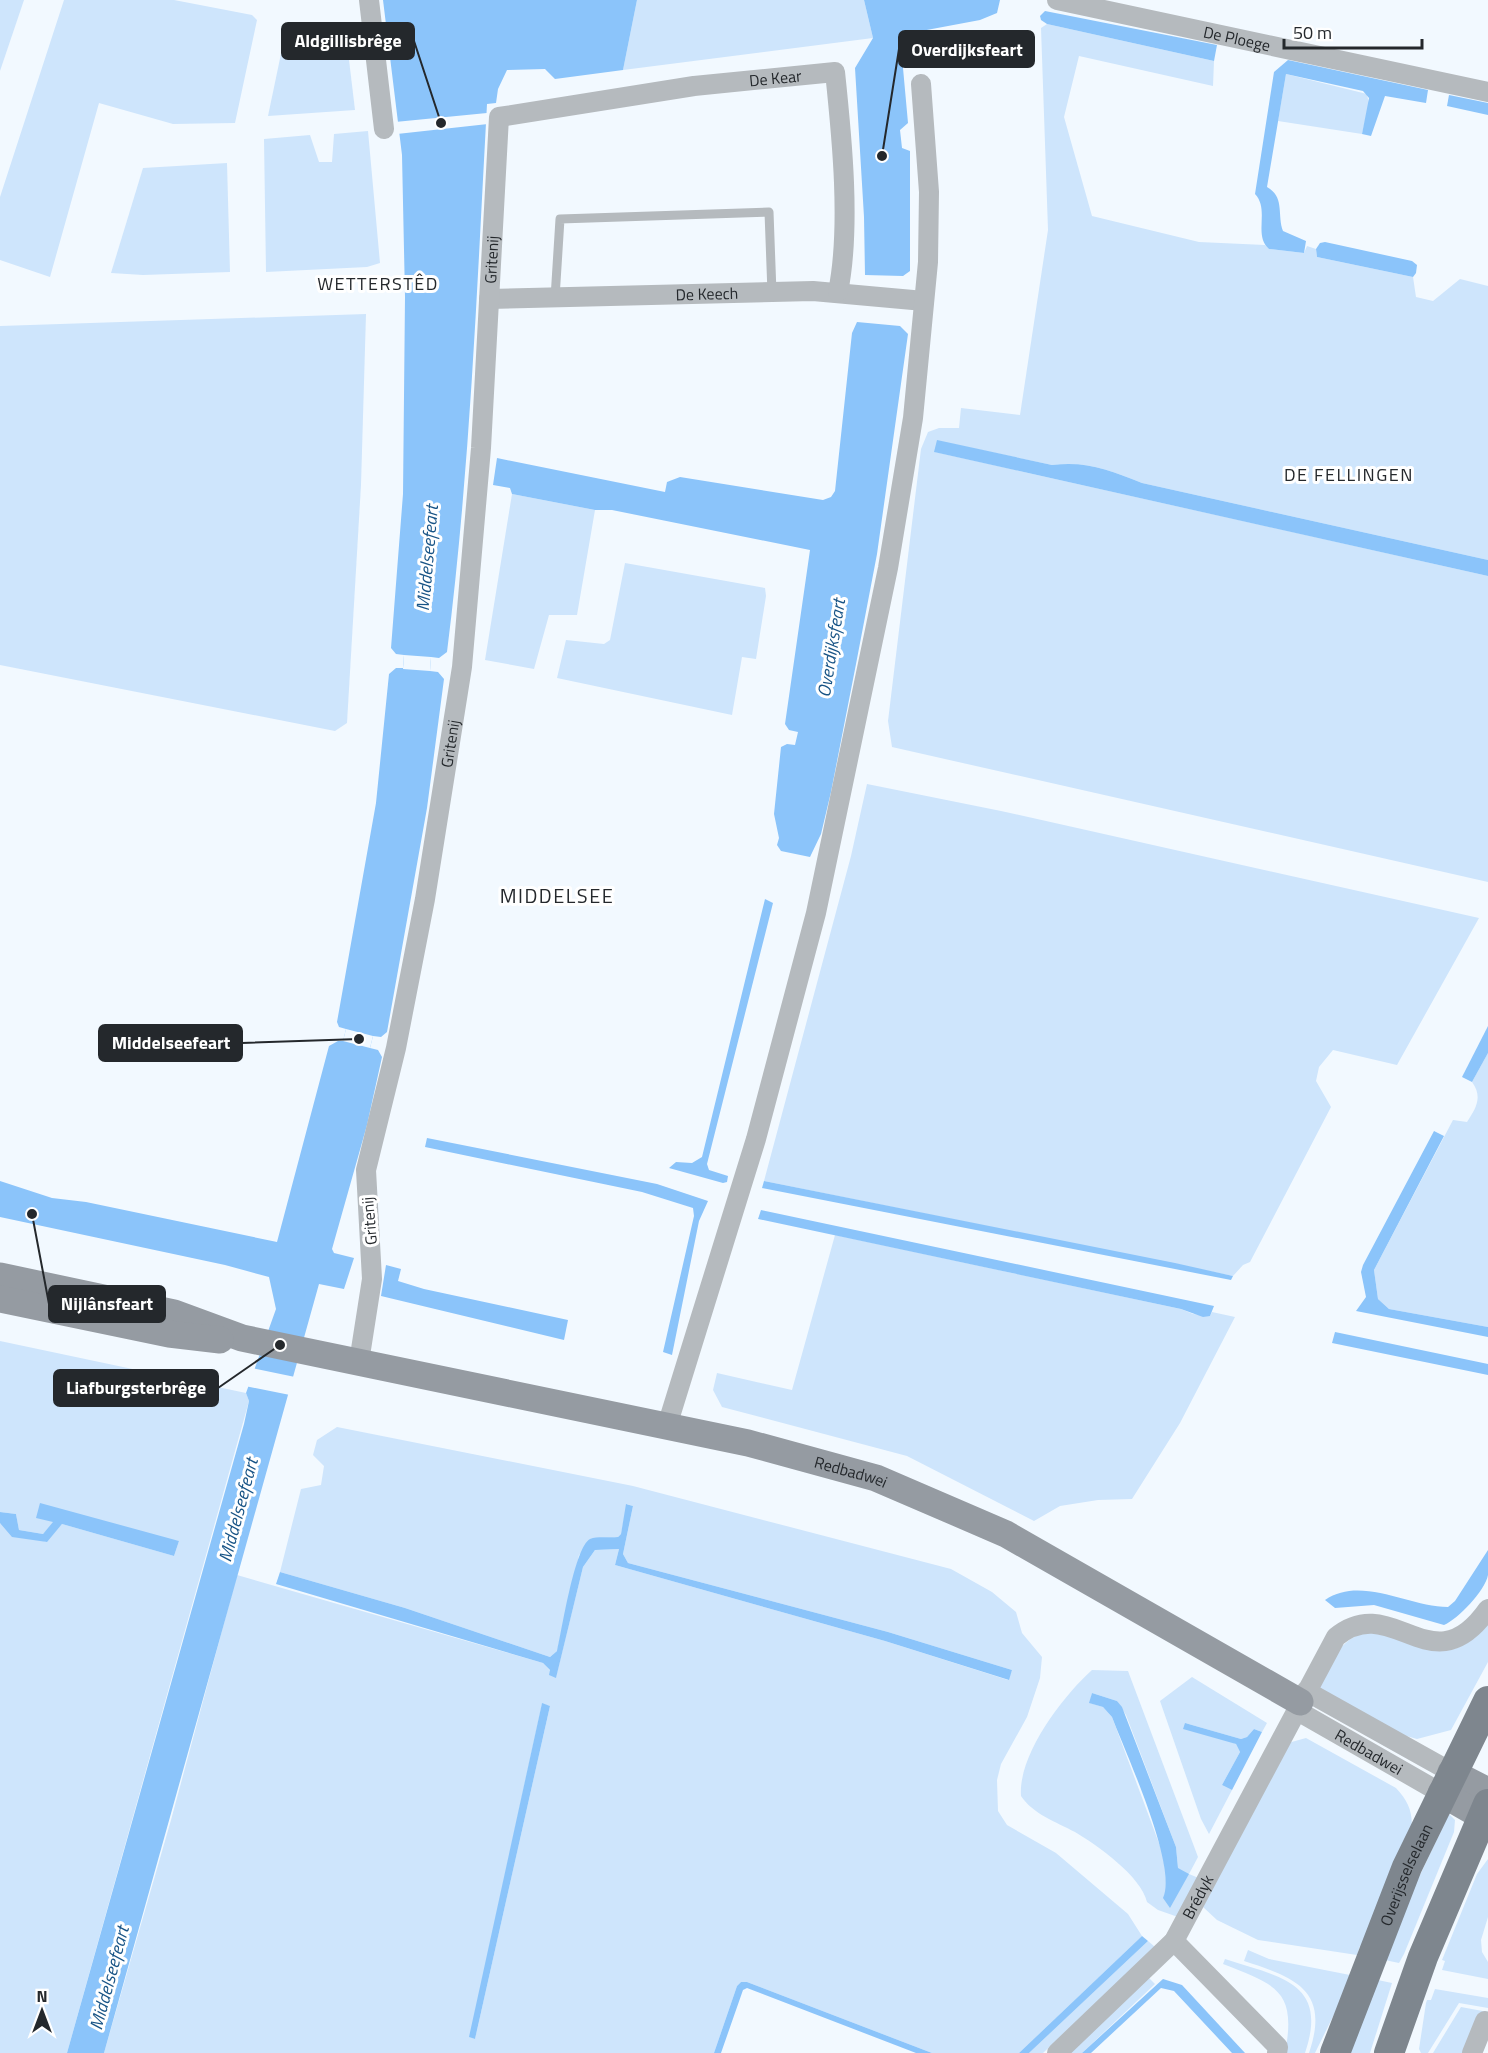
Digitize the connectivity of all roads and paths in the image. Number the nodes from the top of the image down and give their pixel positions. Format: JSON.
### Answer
{"nodes":[{"id":1,"x":369,"y":0,"type":"edge"},
{"id":2,"x":1057,"y":0,"type":"edge"},
{"id":3,"x":921,"y":84,"type":"dead end"},
{"id":4,"x":1488,"y":93,"type":"edge"},
{"id":5,"x":499,"y":117,"type":"joint"},
{"id":6,"x":384,"y":129,"type":"dead end"},
{"id":7,"x":772,"y":292,"type":"junction"},
{"id":8,"x":838,"y":292,"type":"junction"},
{"id":9,"x":555,"y":298,"type":"junction"},
{"id":10,"x":489,"y":299,"type":"junction"},
{"id":11,"x":924,"y":301,"type":"junction"},
{"id":12,"x":0,"y":1276,"type":"edge"},
{"id":13,"x":0,"y":1299,"type":"edge"},
{"id":14,"x":242,"y":1338,"type":"junction"},
{"id":15,"x":358,"y":1362,"type":"junction"},
{"id":16,"x":667,"y":1426,"type":"junction"},
{"id":17,"x":1488,"y":1609,"type":"edge"},
{"id":18,"x":1301,"y":1701,"type":"junction"},
{"id":19,"x":1488,"y":1701,"type":"edge"},
{"id":20,"x":1446,"y":1782,"type":"junction"},
{"id":21,"x":1486,"y":1808,"type":"edge"},
{"id":22,"x":1174,"y":1941,"type":"junction"},
{"id":23,"x":1485,"y":2021,"type":"dead end"},
{"id":24,"x":1058,"y":2053,"type":"edge"},
{"id":25,"x":1277,"y":2053,"type":"edge"},
{"id":26,"x":1335,"y":2053,"type":"edge"},
{"id":27,"x":1389,"y":2053,"type":"edge"},
{"id":28,"x":1472,"y":2053,"type":"edge"}],
"edges":[{"from":1,"to":6,"type":"street"},
{"from":2,"to":4,"type":"street","name":"De Ploege"},
{"from":3,"to":11,"type":"street"},
{"from":5,"to":8,"type":"street","name":"De Kear"},
{"from":5,"to":10,"type":"street","name":"Gritenij"},
{"from":7,"to":8,"type":"street","name":"De Keech"},
{"from":7,"to":9,"type":"street","name":"De Keech"},
{"from":7,"to":9,"type":"lane"},
{"from":8,"to":11,"type":"street","name":"De Keech"},
{"from":9,"to":10,"type":"street","name":"De Keech"},
{"from":10,"to":15,"type":"street","name":"Gritenij"},
{"from":11,"to":16,"type":"street"},
{"from":12,"to":14,"type":"street"},
{"from":13,"to":14,"type":"street"},
{"from":14,"to":15,"type":"street","name":"Redbadwei"},
{"from":15,"to":16,"type":"street","name":"Redbadwei"},
{"from":16,"to":18,"type":"street","name":"Redbadwei"},
{"from":17,"to":18,"type":"street","name":"Brédyk"},
{"from":18,"to":20,"type":"street","name":"Redbadwei"},
{"from":18,"to":22,"type":"street","name":"Brédyk"},
{"from":19,"to":20,"type":"main road","name":"Overijsselselaan"},
{"from":20,"to":21,"type":"street"},
{"from":20,"to":26,"type":"main road","name":"Overijsselselaan"},
{"from":21,"to":27,"type":"main road"},
{"from":22,"to":24,"type":"street","name":"Brédyk"},
{"from":22,"to":25,"type":"street"},
{"from":23,"to":28,"type":"street"}]}
